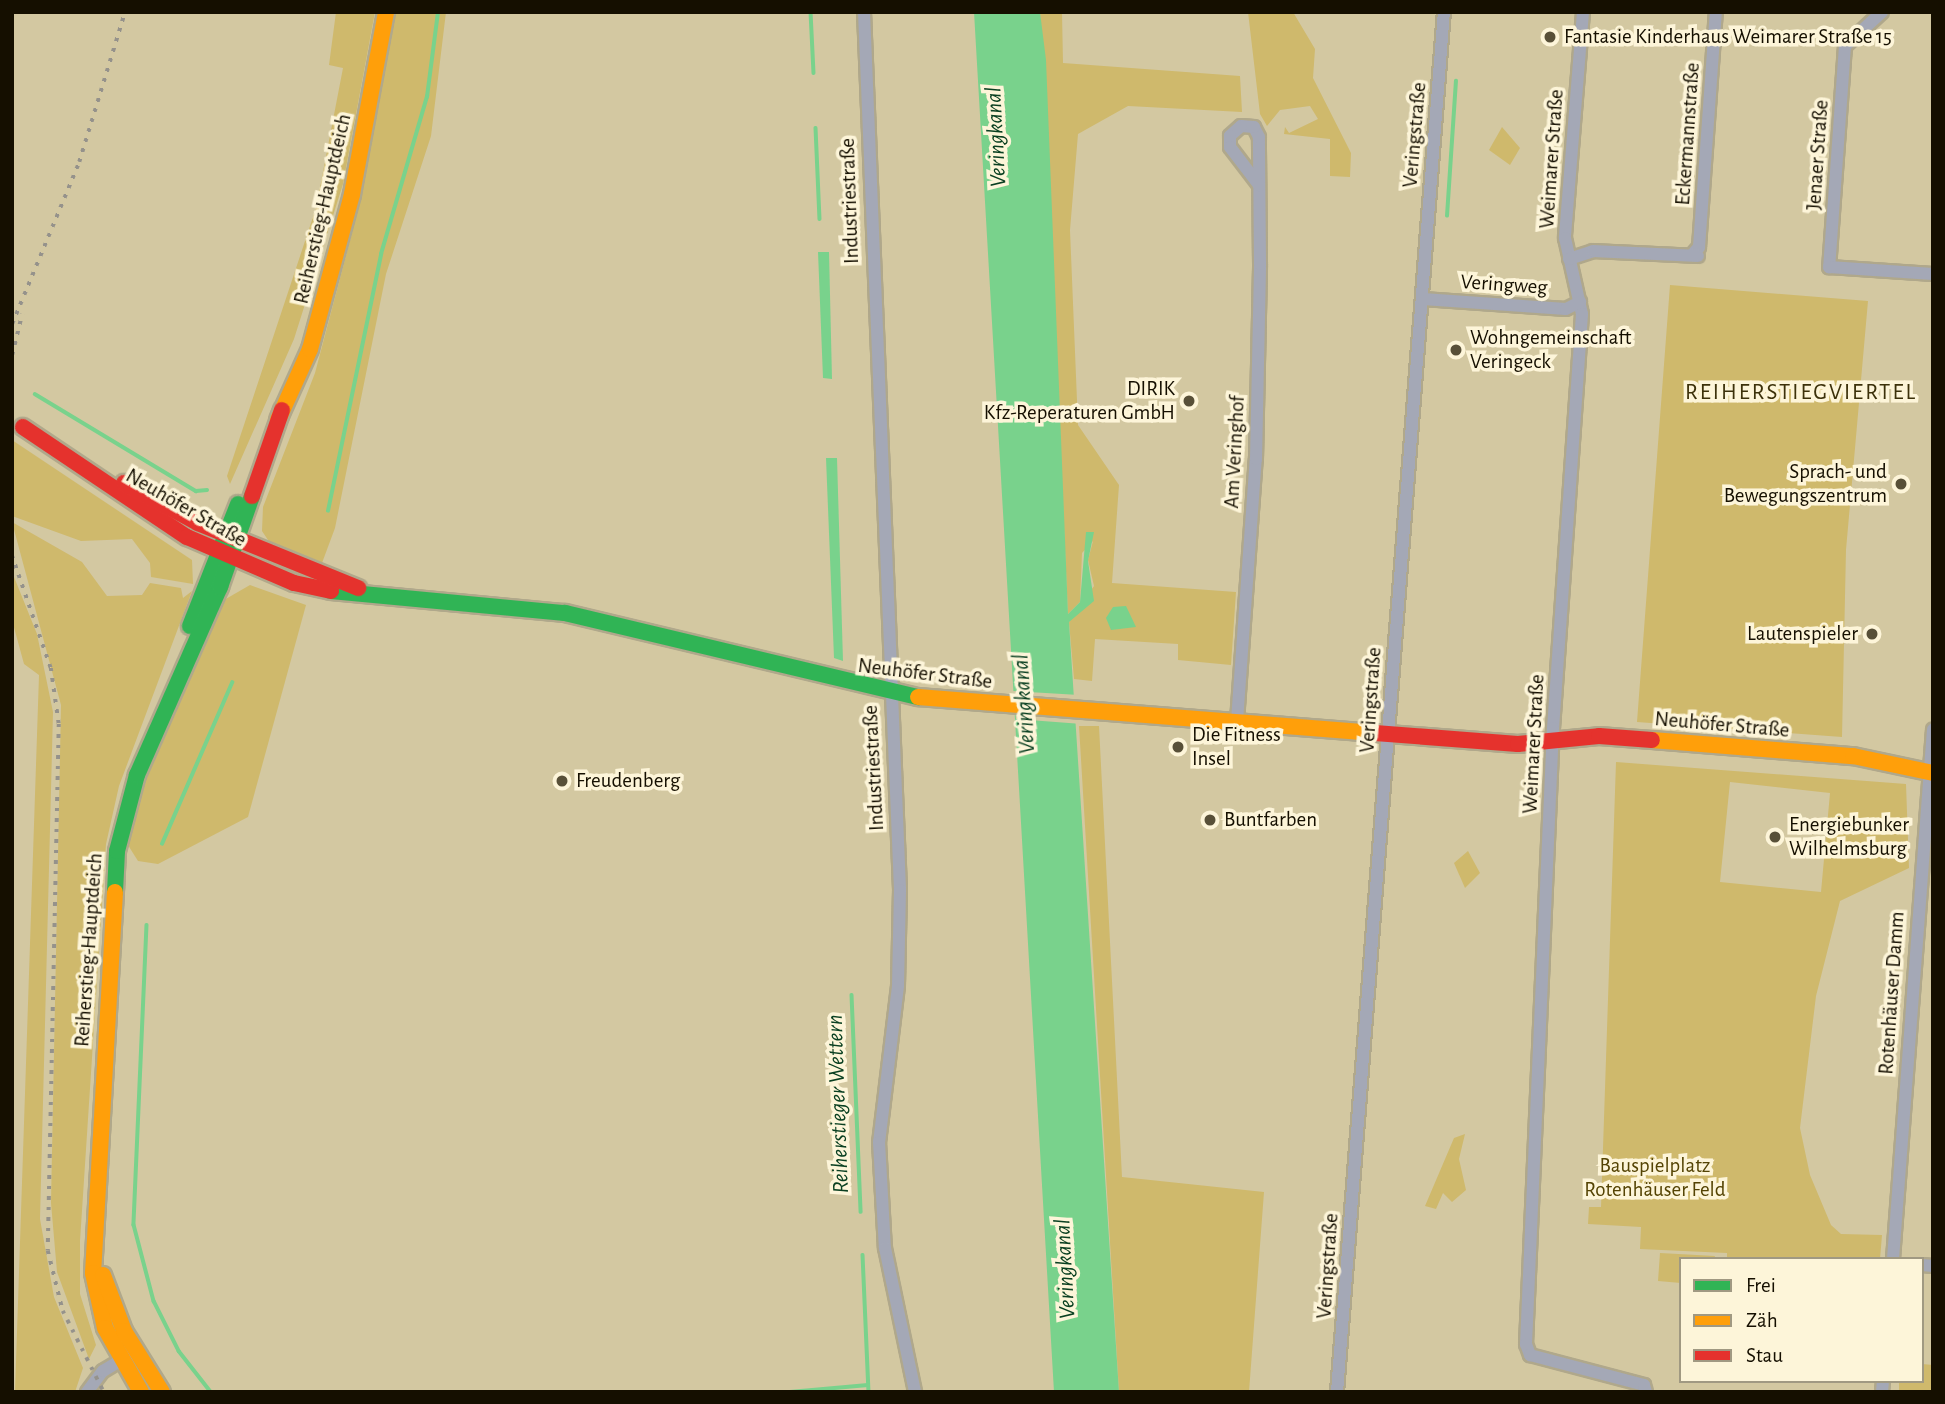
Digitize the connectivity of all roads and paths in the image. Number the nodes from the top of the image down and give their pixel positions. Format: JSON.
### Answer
{"nodes":[{"id":1,"x":386,"y":12,"type":"edge"},
{"id":2,"x":864,"y":12,"type":"edge"},
{"id":3,"x":1444,"y":12,"type":"edge"},
{"id":4,"x":1583,"y":12,"type":"edge"},
{"id":5,"x":1716,"y":12,"type":"edge"},
{"id":6,"x":1882,"y":12,"type":"edge"},
{"id":7,"x":1259,"y":185,"type":"dead end"},
{"id":8,"x":1569,"y":258,"type":"junction"},
{"id":9,"x":1933,"y":274,"type":"edge"},
{"id":10,"x":1423,"y":299,"type":"junction"},
{"id":11,"x":1580,"y":302,"type":"junction"},
{"id":12,"x":282,"y":410,"type":"junction"},
{"id":13,"x":18,"y":425,"type":"edge"},
{"id":14,"x":240,"y":499,"type":"junction"},
{"id":15,"x":198,"y":523,"type":"junction"},
{"id":16,"x":232,"y":538,"type":"junction"},
{"id":17,"x":225,"y":557,"type":"junction"},
{"id":18,"x":386,"y":598,"type":"junction"},
{"id":19,"x":889,"y":695,"type":"junction"},
{"id":20,"x":1237,"y":721,"type":"junction"},
{"id":21,"x":1933,"y":730,"type":"edge"},
{"id":22,"x":1389,"y":733,"type":"junction"},
{"id":23,"x":1552,"y":741,"type":"junction"},
{"id":24,"x":1931,"y":773,"type":"edge"},
{"id":25,"x":1893,"y":1257,"type":"edge"},
{"id":26,"x":128,"y":1355,"type":"junction"},
{"id":27,"x":87,"y":1392,"type":"edge"},
{"id":28,"x":141,"y":1392,"type":"edge"},
{"id":29,"x":162,"y":1392,"type":"edge"},
{"id":30,"x":915,"y":1392,"type":"edge"},
{"id":31,"x":1337,"y":1392,"type":"edge"},
{"id":32,"x":1646,"y":1392,"type":"edge"}],
"edges":[{"from":1,"to":12,"type":"main road","name":"Reiherstieg-Hauptdeich"},
{"from":2,"to":19,"type":"street","name":"Industriestraße"},
{"from":3,"to":10,"type":"street","name":"Veringstraße"},
{"from":4,"to":8,"type":"street","name":"Weimarer Straße"},
{"from":5,"to":8,"type":"street","name":"Eckermannstraße"},
{"from":6,"to":9,"type":"street","name":"Jenaer Straße"},
{"from":7,"to":20,"type":"street","name":"Am Veringhof"},
{"from":8,"to":11,"type":"street","name":"Weimarer Straße"},
{"from":10,"to":11,"type":"street","name":"Veringweg"},
{"from":10,"to":22,"type":"street","name":"Veringstraße"},
{"from":11,"to":23,"type":"street","name":"Weimarer Straße"},
{"from":12,"to":14,"type":"main road","name":"Reiherstieg-Hauptdeich"},
{"from":12,"to":16,"type":"main road","name":"Reiherstieg-Hauptdeich"},
{"from":13,"to":15,"type":"main road","name":"Neuhöfer Straße"},
{"from":13,"to":17,"type":"main road","name":"Neuhöfer Straße"},
{"from":14,"to":15,"type":"main road"},
{"from":14,"to":16,"type":"main road","name":"Reiherstieg-Hauptdeich"},
{"from":15,"to":16,"type":"main road","name":"Neuhöfer Straße"},
{"from":16,"to":17,"type":"main road","name":"Reiherstieg-Hauptdeich"},
{"from":16,"to":18,"type":"main road","name":"Neuhöfer Straße"},
{"from":17,"to":18,"type":"main road","name":"Neuhöfer Straße"},
{"from":17,"to":26,"type":"main road","name":"Reiherstieg-Hauptdeich"},
{"from":18,"to":19,"type":"main road","name":"Neuhöfer Straße"},
{"from":19,"to":20,"type":"main road","name":"Neuhöfer Straße"},
{"from":19,"to":30,"type":"street","name":"Industriestraße"},
{"from":20,"to":22,"type":"main road","name":"Neuhöfer Straße"},
{"from":21,"to":24,"type":"street","name":"Rotenhäuser Damm"},
{"from":22,"to":23,"type":"main road","name":"Neuhöfer Straße"},
{"from":22,"to":31,"type":"street","name":"Veringstraße"},
{"from":23,"to":24,"type":"main road","name":"Neuhöfer Straße"},
{"from":23,"to":32,"type":"street","name":"Weimarer Straße"},
{"from":24,"to":25,"type":"street","name":"Rotenhäuser Damm"},
{"from":26,"to":27,"type":"street"},
{"from":26,"to":28,"type":"main road"},
{"from":26,"to":29,"type":"main road"}]}
